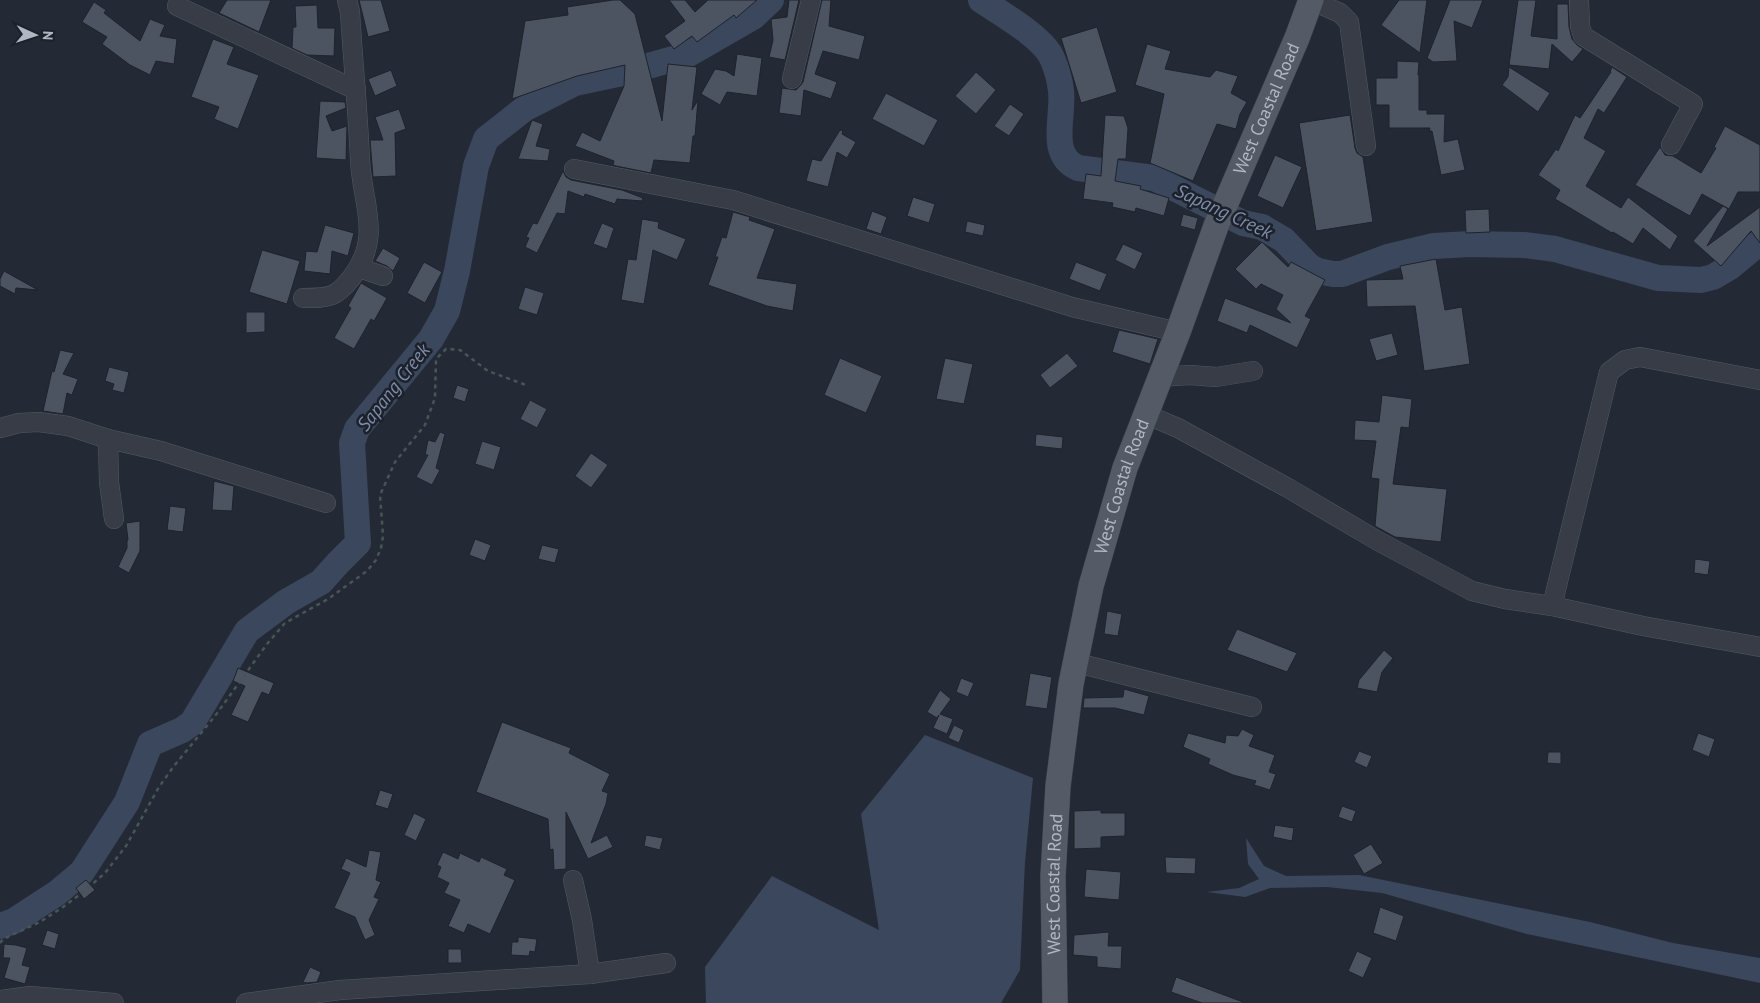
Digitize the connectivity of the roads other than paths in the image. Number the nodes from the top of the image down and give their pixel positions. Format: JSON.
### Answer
{"nodes":[{"id":1,"x":347,"y":0,"type":"edge"},
{"id":2,"x":812,"y":0,"type":"edge"},
{"id":3,"x":1311,"y":0,"type":"edge"},
{"id":4,"x":1579,"y":0,"type":"edge"},
{"id":5,"x":177,"y":6,"type":"dead end"},
{"id":6,"x":792,"y":80,"type":"dead end"},
{"id":7,"x":356,"y":90,"type":"junction"},
{"id":8,"x":1671,"y":145,"type":"dead end"},
{"id":9,"x":1366,"y":146,"type":"dead end"},
{"id":10,"x":574,"y":169,"type":"dead end"},
{"id":11,"x":359,"y":268,"type":"junction"},
{"id":12,"x":383,"y":276,"type":"dead end"},
{"id":13,"x":304,"y":298,"type":"dead end"},
{"id":14,"x":1178,"y":332,"type":"junction"},
{"id":15,"x":1253,"y":371,"type":"dead end"},
{"id":16,"x":1159,"y":377,"type":"junction"},
{"id":17,"x":1760,"y":380,"type":"edge"},
{"id":18,"x":1145,"y":414,"type":"junction"},
{"id":19,"x":0,"y":428,"type":"edge"},
{"id":20,"x":108,"y":439,"type":"junction"},
{"id":21,"x":326,"y":503,"type":"dead end"},
{"id":22,"x":114,"y":519,"type":"dead end"},
{"id":23,"x":1552,"y":606,"type":"junction"},
{"id":24,"x":1760,"y":647,"type":"edge"},
{"id":25,"x":1077,"y":663,"type":"junction"},
{"id":26,"x":1252,"y":707,"type":"dead end"},
{"id":27,"x":573,"y":880,"type":"dead end"},
{"id":28,"x":666,"y":963,"type":"dead end"},
{"id":29,"x":590,"y":974,"type":"junction"},
{"id":30,"x":0,"y":1000,"type":"edge"},
{"id":31,"x":114,"y":1003,"type":"edge"},
{"id":32,"x":246,"y":1003,"type":"edge"},
{"id":33,"x":1055,"y":1003,"type":"edge"}],
"edges":[{"from":1,"to":7,"type":"street"},
{"from":2,"to":6,"type":"street"},
{"from":3,"to":9,"type":"street"},
{"from":3,"to":14,"type":"main road","name":"West Coastal Road"},
{"from":4,"to":8,"type":"street"},
{"from":5,"to":7,"type":"street"},
{"from":7,"to":11,"type":"street"},
{"from":10,"to":14,"type":"street"},
{"from":11,"to":12,"type":"street"},
{"from":11,"to":13,"type":"street"},
{"from":14,"to":16,"type":"main road","name":"West Coastal Road"},
{"from":15,"to":16,"type":"street"},
{"from":16,"to":18,"type":"main road","name":"West Coastal Road"},
{"from":17,"to":23,"type":"street"},
{"from":18,"to":23,"type":"street"},
{"from":18,"to":25,"type":"main road","name":"West Coastal Road"},
{"from":19,"to":20,"type":"street"},
{"from":20,"to":21,"type":"street"},
{"from":20,"to":22,"type":"street"},
{"from":23,"to":24,"type":"street"},
{"from":25,"to":26,"type":"street"},
{"from":25,"to":33,"type":"main road","name":"West Coastal Road"},
{"from":27,"to":29,"type":"street"},
{"from":28,"to":29,"type":"street"},
{"from":29,"to":32,"type":"street"},
{"from":30,"to":31,"type":"street"}]}
